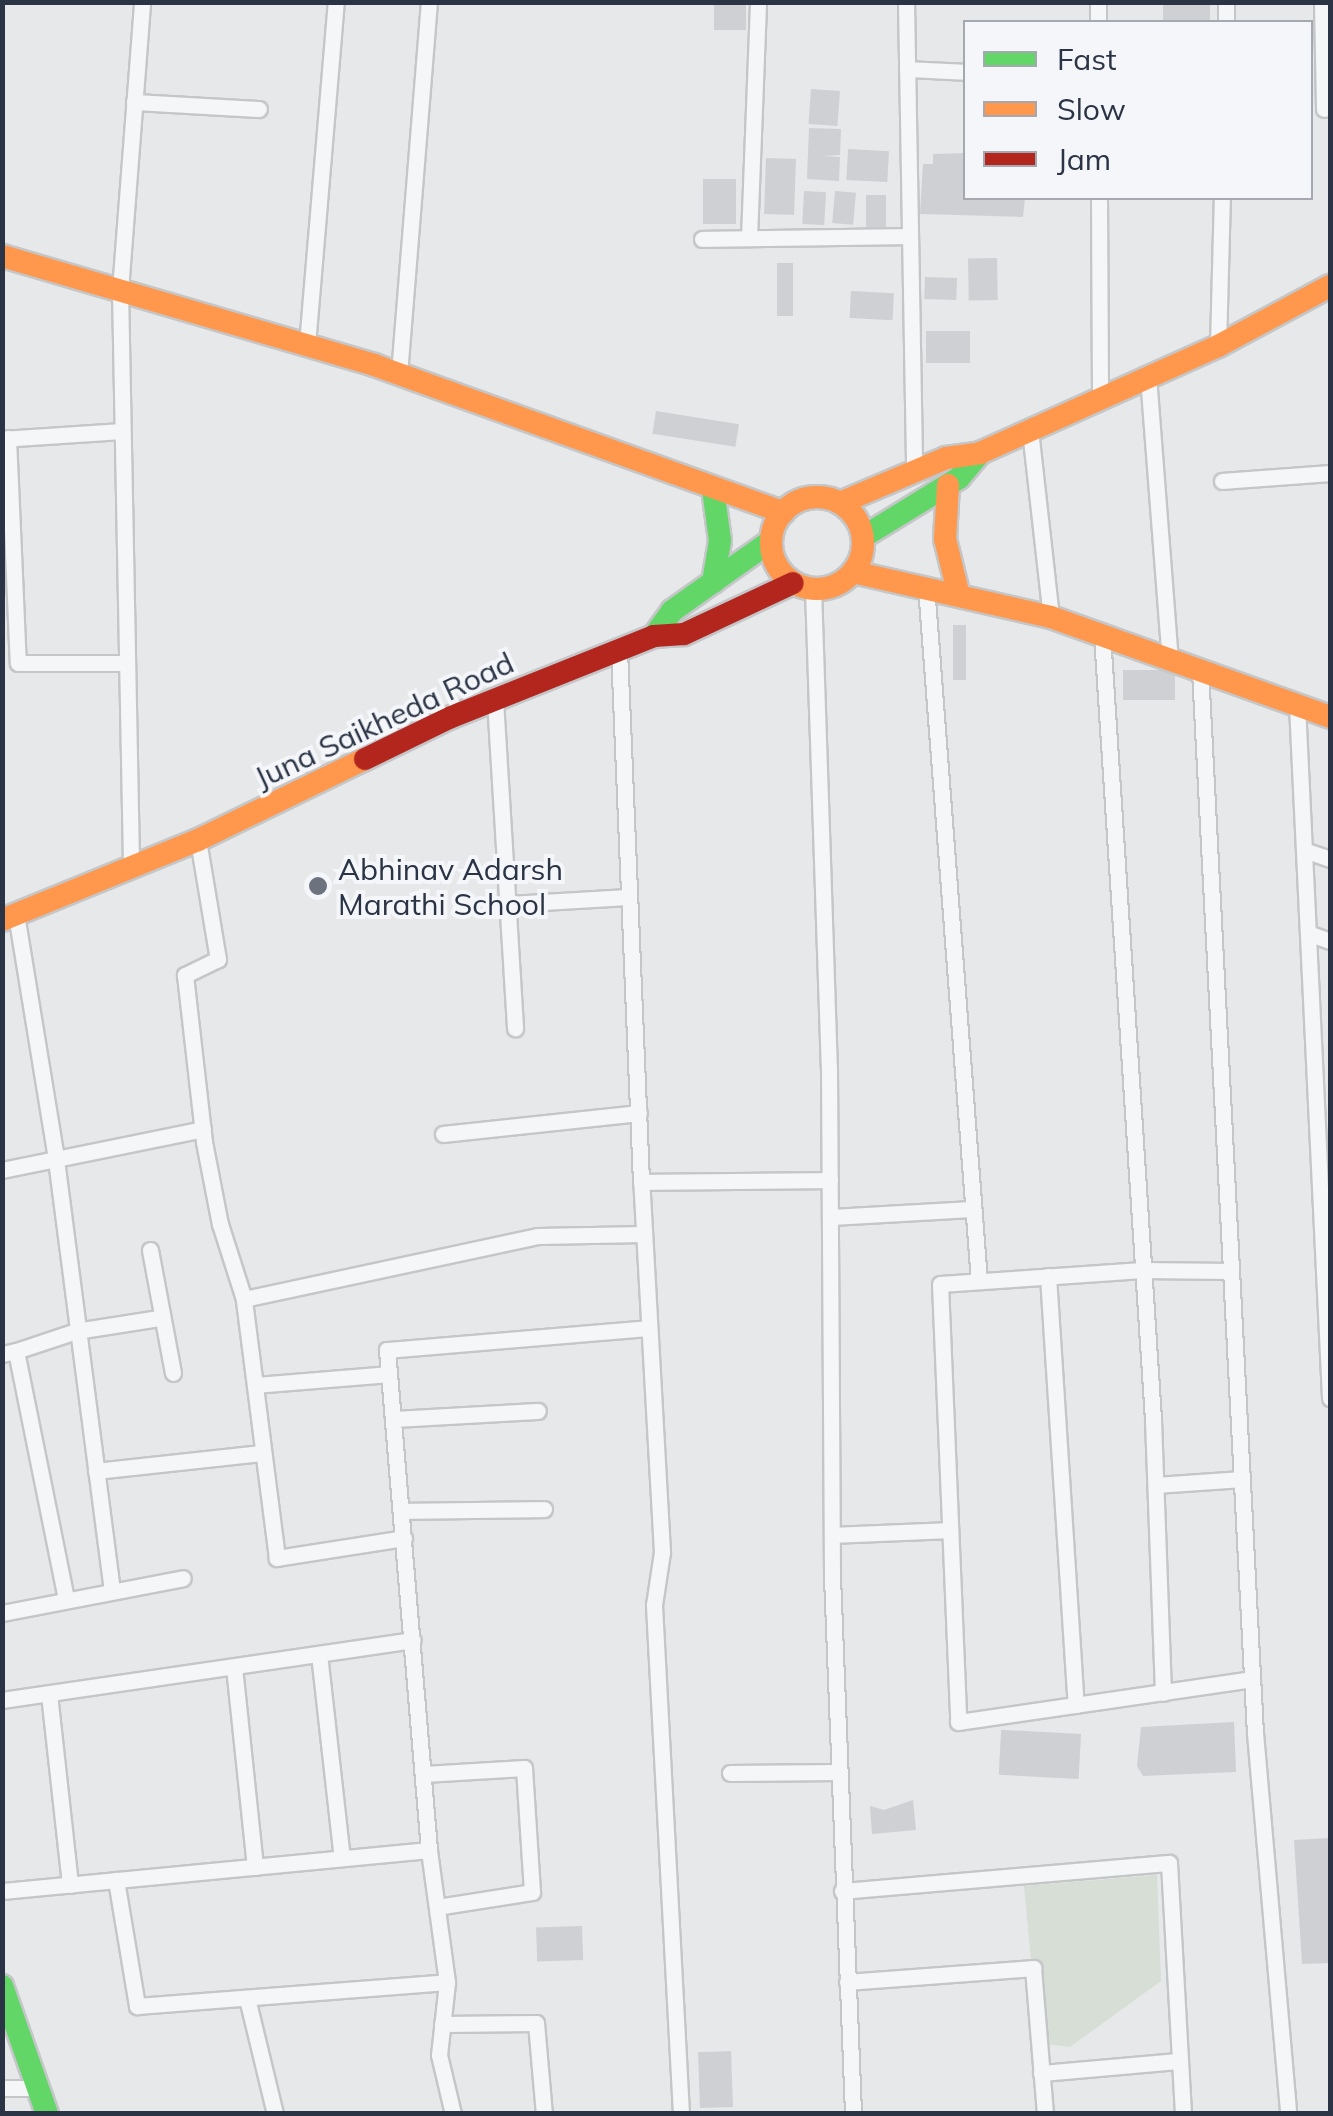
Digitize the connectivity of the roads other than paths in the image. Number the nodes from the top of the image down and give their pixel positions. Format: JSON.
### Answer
{"nodes":[{"id":1,"x":142,"y":2,"type":"edge"},
{"id":2,"x":336,"y":2,"type":"edge"},
{"id":3,"x":429,"y":2,"type":"edge"},
{"id":4,"x":758,"y":2,"type":"edge"},
{"id":5,"x":906,"y":2,"type":"edge"},
{"id":6,"x":1322,"y":2,"type":"edge"},
{"id":7,"x":907,"y":68,"type":"junction"},
{"id":8,"x":963,"y":72,"type":"edge"},
{"id":9,"x":134,"y":102,"type":"junction"},
{"id":10,"x":259,"y":109,"type":"dead end"},
{"id":11,"x":1322,"y":109,"type":"edge"},
{"id":12,"x":1099,"y":200,"type":"edge"},
{"id":13,"x":1222,"y":200,"type":"edge"},
{"id":14,"x":906,"y":236,"type":"junction"},
{"id":15,"x":749,"y":238,"type":"junction"},
{"id":16,"x":702,"y":239,"type":"dead end"},
{"id":17,"x":2,"y":256,"type":"edge"},
{"id":18,"x":1330,"y":286,"type":"edge"},
{"id":19,"x":120,"y":290,"type":"junction"},
{"id":20,"x":307,"y":345,"type":"junction"},
{"id":21,"x":1218,"y":346,"type":"junction"},
{"id":22,"x":399,"y":374,"type":"junction"},
{"id":23,"x":1148,"y":376,"type":"junction"},
{"id":24,"x":1100,"y":396,"type":"junction"},
{"id":25,"x":1030,"y":430,"type":"junction"},
{"id":26,"x":122,"y":431,"type":"junction"},
{"id":27,"x":5,"y":438,"type":"edge"},
{"id":28,"x":980,"y":453,"type":"junction"},
{"id":29,"x":914,"y":473,"type":"junction"},
{"id":30,"x":1330,"y":473,"type":"edge"},
{"id":31,"x":1222,"y":481,"type":"dead end"},
{"id":32,"x":948,"y":485,"type":"junction"},
{"id":33,"x":712,"y":488,"type":"junction"},
{"id":34,"x":840,"y":504,"type":"junction"},
{"id":35,"x":783,"y":512,"type":"junction"},
{"id":36,"x":864,"y":537,"type":"junction"},
{"id":37,"x":771,"y":541,"type":"junction"},
{"id":38,"x":853,"y":572,"type":"junction"},
{"id":39,"x":713,"y":582,"type":"junction"},
{"id":40,"x":803,"y":586,"type":"junction"},
{"id":41,"x":926,"y":586,"type":"junction"},
{"id":42,"x":958,"y":592,"type":"junction"},
{"id":43,"x":1051,"y":617,"type":"junction"},
{"id":44,"x":1102,"y":635,"type":"junction"},
{"id":45,"x":654,"y":636,"type":"junction"},
{"id":46,"x":619,"y":650,"type":"junction"},
{"id":47,"x":1170,"y":660,"type":"junction"},
{"id":48,"x":127,"y":663,"type":"junction"},
{"id":49,"x":1200,"y":670,"type":"junction"},
{"id":50,"x":495,"y":700,"type":"junction"},
{"id":51,"x":1297,"y":705,"type":"junction"},
{"id":52,"x":1330,"y":717,"type":"edge"},
{"id":53,"x":198,"y":840,"type":"junction"},
{"id":54,"x":1304,"y":850,"type":"junction"},
{"id":55,"x":1330,"y":858,"type":"edge"},
{"id":56,"x":132,"y":862,"type":"junction"},
{"id":57,"x":630,"y":897,"type":"junction"},
{"id":58,"x":508,"y":904,"type":"junction"},
{"id":59,"x":9,"y":917,"type":"edge"},
{"id":60,"x":1308,"y":933,"type":"junction"},
{"id":61,"x":1330,"y":941,"type":"edge"},
{"id":62,"x":515,"y":1028,"type":"dead end"},
{"id":63,"x":639,"y":1113,"type":"junction"},
{"id":64,"x":203,"y":1129,"type":"junction"},
{"id":65,"x":443,"y":1134,"type":"dead end"},
{"id":66,"x":56,"y":1159,"type":"junction"},
{"id":67,"x":1325,"y":1168,"type":"edge"},
{"id":68,"x":2,"y":1170,"type":"edge"},
{"id":69,"x":830,"y":1180,"type":"junction"},
{"id":70,"x":641,"y":1182,"type":"junction"},
{"id":71,"x":973,"y":1209,"type":"junction"},
{"id":72,"x":830,"y":1217,"type":"junction"},
{"id":73,"x":644,"y":1234,"type":"junction"},
{"id":74,"x":150,"y":1250,"type":"dead end"},
{"id":75,"x":1142,"y":1270,"type":"junction"},
{"id":76,"x":1231,"y":1271,"type":"junction"},
{"id":77,"x":1048,"y":1276,"type":"junction"},
{"id":78,"x":979,"y":1281,"type":"junction"},
{"id":79,"x":244,"y":1298,"type":"junction"},
{"id":80,"x":159,"y":1318,"type":"junction"},
{"id":81,"x":650,"y":1328,"type":"junction"},
{"id":82,"x":76,"y":1331,"type":"junction"},
{"id":83,"x":9,"y":1352,"type":"edge"},
{"id":84,"x":173,"y":1373,"type":"dead end"},
{"id":85,"x":390,"y":1374,"type":"junction"},
{"id":86,"x":255,"y":1385,"type":"junction"},
{"id":87,"x":1330,"y":1398,"type":"edge"},
{"id":88,"x":538,"y":1411,"type":"dead end"},
{"id":89,"x":393,"y":1419,"type":"junction"},
{"id":90,"x":264,"y":1453,"type":"junction"},
{"id":91,"x":96,"y":1471,"type":"junction"},
{"id":92,"x":1242,"y":1479,"type":"junction"},
{"id":93,"x":1156,"y":1485,"type":"junction"},
{"id":94,"x":544,"y":1509,"type":"dead end"},
{"id":95,"x":402,"y":1511,"type":"junction"},
{"id":96,"x":950,"y":1530,"type":"junction"},
{"id":97,"x":832,"y":1535,"type":"junction"},
{"id":98,"x":404,"y":1538,"type":"junction"},
{"id":99,"x":183,"y":1578,"type":"dead end"},
{"id":100,"x":112,"y":1592,"type":"junction"},
{"id":101,"x":66,"y":1600,"type":"junction"},
{"id":102,"x":2,"y":1613,"type":"edge"},
{"id":103,"x":413,"y":1640,"type":"junction"},
{"id":104,"x":319,"y":1654,"type":"junction"},
{"id":105,"x":234,"y":1667,"type":"junction"},
{"id":106,"x":1252,"y":1679,"type":"junction"},
{"id":107,"x":1163,"y":1693,"type":"junction"},
{"id":108,"x":49,"y":1694,"type":"junction"},
{"id":109,"x":2,"y":1700,"type":"edge"},
{"id":110,"x":1076,"y":1706,"type":"junction"},
{"id":111,"x":838,"y":1772,"type":"junction"},
{"id":112,"x":424,"y":1774,"type":"junction"},
{"id":113,"x":730,"y":1774,"type":"dead end"},
{"id":114,"x":429,"y":1850,"type":"junction"},
{"id":115,"x":342,"y":1858,"type":"junction"},
{"id":116,"x":255,"y":1867,"type":"junction"},
{"id":117,"x":116,"y":1880,"type":"junction"},
{"id":118,"x":70,"y":1885,"type":"junction"},
{"id":119,"x":842,"y":1890,"type":"junction"},
{"id":120,"x":2,"y":1891,"type":"edge"},
{"id":121,"x":437,"y":1907,"type":"junction"},
{"id":122,"x":447,"y":1982,"type":"junction"},
{"id":123,"x":847,"y":1982,"type":"junction"},
{"id":124,"x":2,"y":1986,"type":"edge"},
{"id":125,"x":247,"y":1998,"type":"junction"},
{"id":126,"x":442,"y":2024,"type":"junction"},
{"id":127,"x":1178,"y":2061,"type":"junction"},
{"id":128,"x":1041,"y":2072,"type":"junction"},
{"id":129,"x":2,"y":2088,"type":"edge"},
{"id":130,"x":38,"y":2088,"type":"junction"},
{"id":131,"x":47,"y":2114,"type":"edge"},
{"id":132,"x":275,"y":2114,"type":"edge"},
{"id":133,"x":453,"y":2114,"type":"edge"},
{"id":134,"x":544,"y":2114,"type":"edge"},
{"id":135,"x":681,"y":2114,"type":"edge"},
{"id":136,"x":854,"y":2114,"type":"edge"},
{"id":137,"x":1045,"y":2114,"type":"edge"},
{"id":138,"x":1183,"y":2114,"type":"edge"},
{"id":139,"x":1288,"y":2114,"type":"edge"}],
"edges":[{"from":1,"to":9,"type":"street"},
{"from":2,"to":20,"type":"street"},
{"from":3,"to":22,"type":"street"},
{"from":4,"to":15,"type":"street"},
{"from":5,"to":7,"type":"street"},
{"from":6,"to":11,"type":"street"},
{"from":7,"to":8,"type":"street"},
{"from":7,"to":14,"type":"street"},
{"from":9,"to":10,"type":"street"},
{"from":9,"to":19,"type":"street"},
{"from":12,"to":24,"type":"street"},
{"from":13,"to":21,"type":"street"},
{"from":14,"to":15,"type":"street"},
{"from":14,"to":29,"type":"street"},
{"from":15,"to":16,"type":"street"},
{"from":17,"to":19,"type":"main road"},
{"from":18,"to":21,"type":"main road"},
{"from":19,"to":20,"type":"main road"},
{"from":19,"to":26,"type":"street"},
{"from":20,"to":22,"type":"main road"},
{"from":21,"to":23,"type":"main road"},
{"from":22,"to":33,"type":"main road"},
{"from":23,"to":24,"type":"main road"},
{"from":23,"to":47,"type":"street"},
{"from":24,"to":25,"type":"main road"},
{"from":25,"to":28,"type":"main road"},
{"from":25,"to":43,"type":"street"},
{"from":26,"to":27,"type":"street"},
{"from":26,"to":48,"type":"street"},
{"from":27,"to":48,"type":"street"},
{"from":28,"to":29,"type":"main road"},
{"from":28,"to":32,"type":"main road"},
{"from":29,"to":34,"type":"main road"},
{"from":30,"to":31,"type":"street"},
{"from":32,"to":36,"type":"main road"},
{"from":32,"to":42,"type":"main road"},
{"from":33,"to":35,"type":"main road"},
{"from":33,"to":39,"type":"main road"},
{"from":34,"to":35,"type":"main road"},
{"from":34,"to":36,"type":"main road"},
{"from":35,"to":37,"type":"main road"},
{"from":36,"to":38,"type":"main road"},
{"from":37,"to":39,"type":"main road"},
{"from":37,"to":40,"type":"main road"},
{"from":38,"to":40,"type":"main road"},
{"from":38,"to":41,"type":"main road"},
{"from":39,"to":45,"type":"main road"},
{"from":40,"to":45,"type":"main road","name":"Juna Saikheda Road"},
{"from":40,"to":69,"type":"street"},
{"from":41,"to":42,"type":"main road"},
{"from":41,"to":71,"type":"street"},
{"from":42,"to":43,"type":"main road"},
{"from":43,"to":44,"type":"main road"},
{"from":44,"to":47,"type":"main road"},
{"from":44,"to":75,"type":"street"},
{"from":45,"to":46,"type":"main road","name":"Juna Saikheda Road"},
{"from":46,"to":50,"type":"main road","name":"Juna Saikheda Road"},
{"from":46,"to":57,"type":"street"},
{"from":47,"to":49,"type":"main road"},
{"from":48,"to":56,"type":"street"},
{"from":49,"to":51,"type":"main road"},
{"from":49,"to":76,"type":"street"},
{"from":50,"to":53,"type":"main road","name":"Juna Saikheda Road"},
{"from":50,"to":58,"type":"street"},
{"from":51,"to":52,"type":"main road"},
{"from":51,"to":54,"type":"street"},
{"from":53,"to":56,"type":"main road","name":"Juna Saikheda Road"},
{"from":53,"to":64,"type":"street"},
{"from":54,"to":55,"type":"street"},
{"from":54,"to":60,"type":"street"},
{"from":56,"to":59,"type":"main road","name":"Juna Saikheda Road"},
{"from":57,"to":58,"type":"street"},
{"from":57,"to":63,"type":"street"},
{"from":58,"to":62,"type":"street"},
{"from":59,"to":66,"type":"street"},
{"from":60,"to":61,"type":"street"},
{"from":60,"to":67,"type":"street"},
{"from":63,"to":65,"type":"street"},
{"from":63,"to":70,"type":"street"},
{"from":64,"to":66,"type":"street"},
{"from":64,"to":79,"type":"street"},
{"from":66,"to":68,"type":"street"},
{"from":66,"to":82,"type":"street"},
{"from":67,"to":87,"type":"street"},
{"from":69,"to":70,"type":"street"},
{"from":69,"to":72,"type":"street"},
{"from":70,"to":73,"type":"street"},
{"from":71,"to":72,"type":"street"},
{"from":71,"to":78,"type":"street"},
{"from":72,"to":97,"type":"street"},
{"from":73,"to":79,"type":"street"},
{"from":73,"to":81,"type":"street"},
{"from":74,"to":80,"type":"street"},
{"from":75,"to":76,"type":"street"},
{"from":75,"to":77,"type":"street"},
{"from":75,"to":93,"type":"street"},
{"from":76,"to":92,"type":"street"},
{"from":77,"to":78,"type":"street"},
{"from":77,"to":110,"type":"street"},
{"from":78,"to":96,"type":"street"},
{"from":79,"to":86,"type":"street"},
{"from":80,"to":82,"type":"street"},
{"from":80,"to":84,"type":"street"},
{"from":81,"to":85,"type":"street"},
{"from":81,"to":135,"type":"street"},
{"from":82,"to":83,"type":"street"},
{"from":82,"to":91,"type":"street"},
{"from":83,"to":101,"type":"street"},
{"from":85,"to":86,"type":"street"},
{"from":85,"to":89,"type":"street"},
{"from":86,"to":90,"type":"street"},
{"from":88,"to":89,"type":"street"},
{"from":89,"to":95,"type":"street"},
{"from":90,"to":91,"type":"street"},
{"from":90,"to":98,"type":"street"},
{"from":91,"to":100,"type":"street"},
{"from":92,"to":93,"type":"street"},
{"from":92,"to":106,"type":"street"},
{"from":93,"to":107,"type":"street"},
{"from":94,"to":95,"type":"street"},
{"from":95,"to":98,"type":"street"},
{"from":96,"to":97,"type":"street"},
{"from":96,"to":110,"type":"street"},
{"from":97,"to":111,"type":"street"},
{"from":98,"to":103,"type":"street"},
{"from":99,"to":100,"type":"street"},
{"from":100,"to":101,"type":"street"},
{"from":101,"to":102,"type":"street"},
{"from":103,"to":104,"type":"street"},
{"from":103,"to":112,"type":"street"},
{"from":104,"to":105,"type":"street"},
{"from":104,"to":115,"type":"street"},
{"from":105,"to":108,"type":"street"},
{"from":105,"to":116,"type":"street"},
{"from":106,"to":107,"type":"street"},
{"from":106,"to":139,"type":"street"},
{"from":107,"to":110,"type":"street"},
{"from":108,"to":109,"type":"street"},
{"from":108,"to":118,"type":"street"},
{"from":111,"to":113,"type":"street"},
{"from":111,"to":119,"type":"street"},
{"from":112,"to":114,"type":"street"},
{"from":112,"to":121,"type":"street"},
{"from":114,"to":115,"type":"street"},
{"from":114,"to":121,"type":"street"},
{"from":115,"to":116,"type":"street"},
{"from":116,"to":117,"type":"street"},
{"from":117,"to":118,"type":"street"},
{"from":117,"to":125,"type":"street"},
{"from":118,"to":120,"type":"street"},
{"from":119,"to":123,"type":"street"},
{"from":119,"to":127,"type":"street"},
{"from":121,"to":122,"type":"street"},
{"from":122,"to":125,"type":"street"},
{"from":122,"to":126,"type":"street"},
{"from":123,"to":128,"type":"street"},
{"from":123,"to":136,"type":"street"},
{"from":124,"to":130,"type":"main road"},
{"from":125,"to":132,"type":"street"},
{"from":126,"to":133,"type":"street"},
{"from":126,"to":134,"type":"street"},
{"from":127,"to":128,"type":"street"},
{"from":127,"to":138,"type":"street"},
{"from":128,"to":137,"type":"street"},
{"from":129,"to":130,"type":"street"},
{"from":130,"to":131,"type":"main road"}]}
